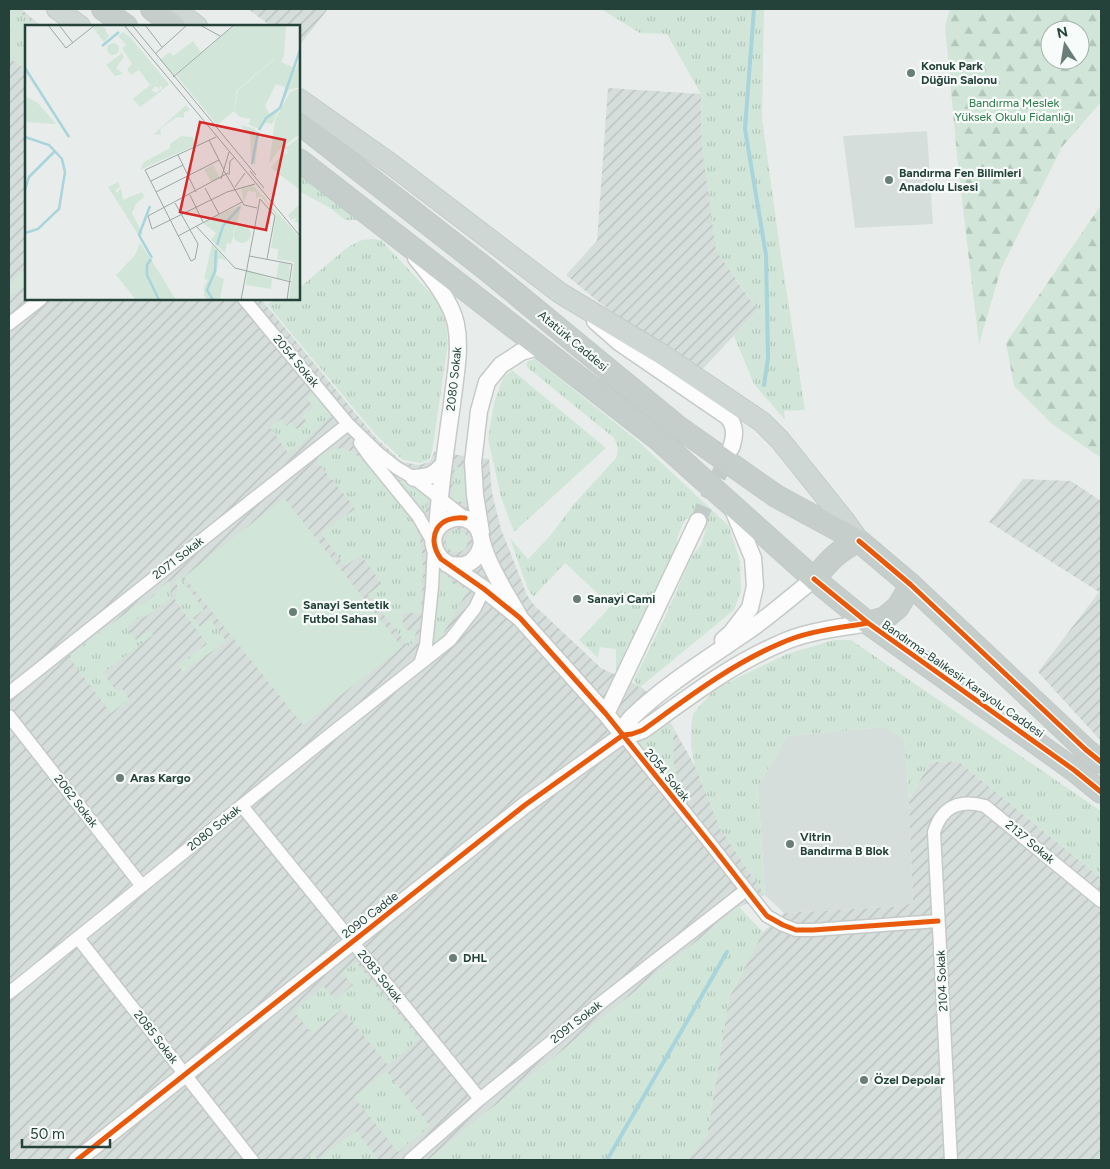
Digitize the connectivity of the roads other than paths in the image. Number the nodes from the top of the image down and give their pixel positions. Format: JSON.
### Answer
{"nodes":[{"id":1,"x":57,"y":9,"type":"edge"},
{"id":2,"x":103,"y":9,"type":"edge"},
{"id":3,"x":152,"y":9,"type":"edge"},
{"id":4,"x":174,"y":9,"type":"edge"},
{"id":5,"x":79,"y":25,"type":"edge"},
{"id":6,"x":125,"y":25,"type":"edge"},
{"id":7,"x":173,"y":25,"type":"edge"},
{"id":8,"x":196,"y":25,"type":"edge"},
{"id":9,"x":300,"y":100,"type":"edge"},
{"id":10,"x":300,"y":124,"type":"edge"},
{"id":11,"x":300,"y":161,"type":"edge"},
{"id":12,"x":404,"y":243,"type":"junction"},
{"id":13,"x":560,"y":293,"type":"junction"},
{"id":14,"x":40,"y":300,"type":"edge"},
{"id":15,"x":245,"y":300,"type":"edge"},
{"id":16,"x":9,"y":324,"type":"edge"},
{"id":17,"x":538,"y":346,"type":"junction"},
{"id":18,"x":348,"y":424,"type":"junction"},
{"id":19,"x":731,"y":448,"type":"tunnel mouth"},
{"id":20,"x":444,"y":464,"type":"junction"},
{"id":21,"x":414,"y":478,"type":"junction"},
{"id":22,"x":439,"y":498,"type":"junction"},
{"id":23,"x":731,"y":505,"type":"junction"},
{"id":24,"x":465,"y":518,"type":"junction"},
{"id":25,"x":698,"y":521,"type":"tunnel mouth"},
{"id":26,"x":435,"y":539,"type":"junction"},
{"id":27,"x":482,"y":539,"type":"junction"},
{"id":28,"x":860,"y":541,"type":"junction"},
{"id":29,"x":447,"y":564,"type":"junction"},
{"id":30,"x":492,"y":567,"type":"junction"},
{"id":31,"x":814,"y":579,"type":"junction"},
{"id":32,"x":912,"y":585,"type":"junction"},
{"id":33,"x":484,"y":589,"type":"junction"},
{"id":34,"x":520,"y":618,"type":"junction"},
{"id":35,"x":868,"y":624,"type":"junction"},
{"id":36,"x":420,"y":664,"type":"junction"},
{"id":37,"x":695,"y":666,"type":"junction"},
{"id":38,"x":669,"y":686,"type":"junction"},
{"id":39,"x":9,"y":693,"type":"edge"},
{"id":40,"x":684,"y":700,"type":"junction"},
{"id":41,"x":606,"y":714,"type":"junction"},
{"id":42,"x":9,"y":716,"type":"edge"},
{"id":43,"x":623,"y":735,"type":"junction"},
{"id":44,"x":1101,"y":762,"type":"edge"},
{"id":45,"x":1101,"y":792,"type":"edge"},
{"id":46,"x":242,"y":806,"type":"junction"},
{"id":47,"x":951,"y":808,"type":"joint"},
{"id":48,"x":142,"y":886,"type":"junction"},
{"id":49,"x":746,"y":890,"type":"junction"},
{"id":50,"x":1101,"y":901,"type":"edge"},
{"id":51,"x":938,"y":921,"type":"junction"},
{"id":52,"x":78,"y":938,"type":"junction"},
{"id":53,"x":352,"y":942,"type":"junction"},
{"id":54,"x":9,"y":993,"type":"edge"},
{"id":55,"x":185,"y":1074,"type":"junction"},
{"id":56,"x":480,"y":1099,"type":"junction"},
{"id":57,"x":77,"y":1160,"type":"edge"},
{"id":58,"x":252,"y":1160,"type":"edge"},
{"id":59,"x":410,"y":1160,"type":"edge"},
{"id":60,"x":951,"y":1160,"type":"edge"}],
"edges":[{"from":1,"to":5,"type":"main road"},
{"from":2,"to":6,"type":"highway"},
{"from":3,"to":7,"type":"highway"},
{"from":4,"to":8,"type":"main road"},
{"from":9,"to":13,"type":"main road"},
{"from":10,"to":28,"type":"highway","name":"Atatürk Caddesi"},
{"from":11,"to":12,"type":"highway","name":"Atatürk Caddesi"},
{"from":12,"to":17,"type":"highway","name":"Atatürk Caddesi"},
{"from":12,"to":20,"type":"street","name":"2080 Sokak"},
{"from":13,"to":19,"type":"street"},
{"from":13,"to":28,"type":"main road"},
{"from":14,"to":16,"type":"street"},
{"from":15,"to":18,"type":"street","name":"2054 Sokak"},
{"from":17,"to":23,"type":"highway","name":"Atatürk Caddesi"},
{"from":17,"to":27,"type":"street"},
{"from":18,"to":21,"type":"street","name":"2054 Sokak"},
{"from":18,"to":26,"type":"street","name":"2054 Sokak"},
{"from":18,"to":39,"type":"street","name":"2071 Sokak"},
{"from":20,"to":21,"type":"street"},
{"from":20,"to":22,"type":"street","name":"2080 Sokak"},
{"from":21,"to":22,"type":"street","name":"2054 Sokak"},
{"from":22,"to":24,"type":"street","name":"2054 Sokak"},
{"from":22,"to":26,"type":"street","name":"2080 Sokak"},
{"from":23,"to":31,"type":"highway","name":"Atatürk Caddesi"},
{"from":23,"to":37,"type":"street"},
{"from":24,"to":26,"type":"street"},
{"from":24,"to":27,"type":"street","name":"2054 Sokak"},
{"from":25,"to":41,"type":"street"},
{"from":26,"to":29,"type":"street","name":"2054 Sokak"},
{"from":26,"to":36,"type":"street","name":"2080 Sokak"},
{"from":27,"to":29,"type":"street"},
{"from":27,"to":30,"type":"street","name":"2054 Sokak"},
{"from":28,"to":31,"type":"highway"},
{"from":28,"to":32,"type":"highway","name":"Bandırma-Balıkesir Karayolu Caddesi"},
{"from":29,"to":33,"type":"street","name":"2054 Sokak"},
{"from":30,"to":33,"type":"street"},
{"from":30,"to":34,"type":"street","name":"2054 Sokak"},
{"from":31,"to":35,"type":"highway","name":"Bandırma-Balıkesir Karayolu Caddesi"},
{"from":31,"to":37,"type":"street"},
{"from":32,"to":35,"type":"highway"},
{"from":32,"to":44,"type":"highway","name":"Bandırma-Balıkesir Karayolu Caddesi"},
{"from":33,"to":34,"type":"street","name":"2054 Sokak"},
{"from":33,"to":36,"type":"street","name":"2080 Sokak"},
{"from":34,"to":41,"type":"street","name":"2054 Sokak"},
{"from":35,"to":40,"type":"street","name":"2090 Cadde"},
{"from":35,"to":45,"type":"highway","name":"Bandırma-Balıkesir Karayolu Caddesi"},
{"from":36,"to":46,"type":"street","name":"2080 Sokak"},
{"from":37,"to":38,"type":"street","name":"2090 Cadde"},
{"from":38,"to":40,"type":"street"},
{"from":38,"to":43,"type":"street","name":"2090 Cadde"},
{"from":40,"to":43,"type":"street","name":"2090 Cadde"},
{"from":41,"to":43,"type":"street","name":"2054 Sokak"},
{"from":42,"to":48,"type":"street","name":"2062 Sokak"},
{"from":43,"to":49,"type":"street","name":"2054 Sokak"},
{"from":43,"to":53,"type":"street","name":"2090 Cadde"},
{"from":46,"to":48,"type":"street","name":"2080 Sokak"},
{"from":46,"to":53,"type":"street","name":"2083 Sokak"},
{"from":47,"to":50,"type":"street","name":"2137 Sokak"},
{"from":47,"to":51,"type":"street","name":"2104 Sokak"},
{"from":48,"to":52,"type":"street","name":"2080 Sokak"},
{"from":49,"to":51,"type":"street","name":"2054 Sokak"},
{"from":49,"to":56,"type":"street","name":"2091 Sokak"},
{"from":51,"to":60,"type":"street","name":"2104 Sokak"},
{"from":52,"to":54,"type":"street","name":"2080 Sokak"},
{"from":52,"to":55,"type":"street","name":"2085 Sokak"},
{"from":53,"to":55,"type":"street","name":"2090 Cadde"},
{"from":53,"to":56,"type":"street","name":"2083 Sokak"},
{"from":55,"to":57,"type":"street","name":"2090 Cadde"},
{"from":55,"to":58,"type":"street","name":"2085 Sokak"},
{"from":56,"to":59,"type":"street","name":"2091 Sokak"}]}
